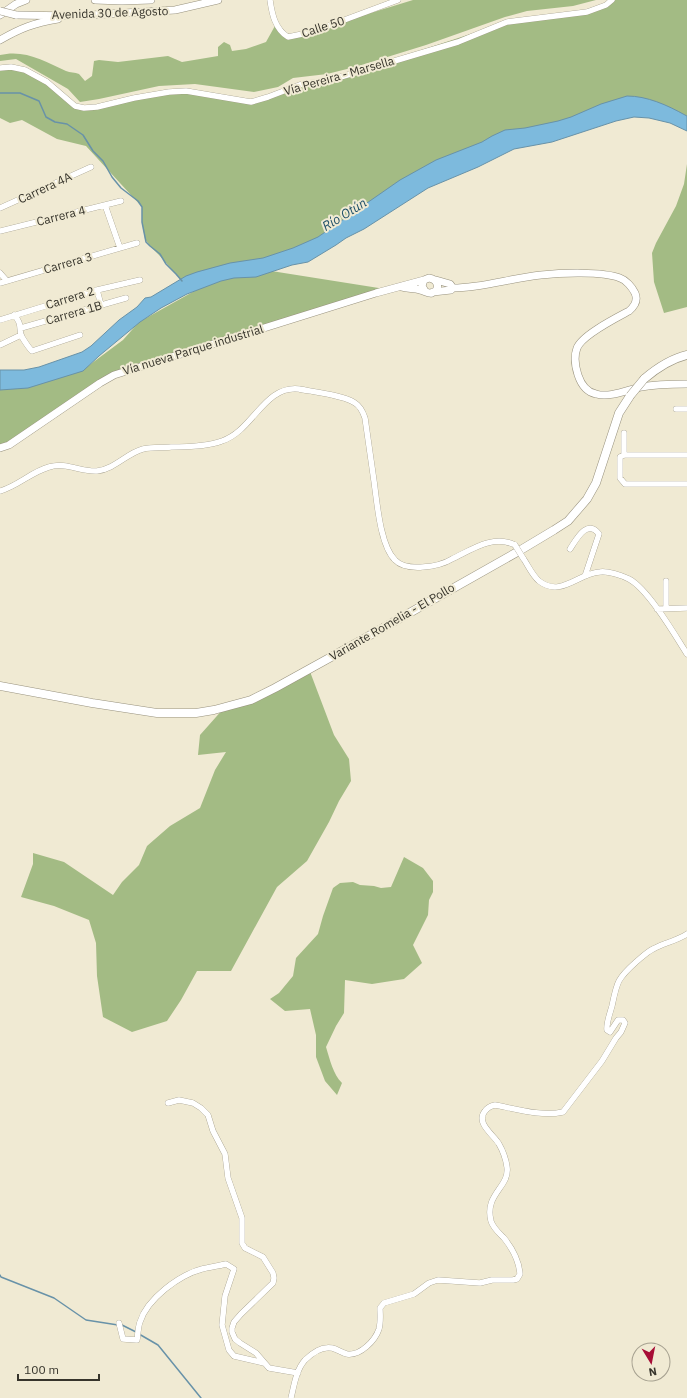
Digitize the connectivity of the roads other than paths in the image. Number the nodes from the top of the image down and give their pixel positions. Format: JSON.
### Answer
{"nodes":[{"id":1,"x":26,"y":0,"type":"edge"},
{"id":2,"x":96,"y":0,"type":"edge"},
{"id":3,"x":151,"y":0,"type":"edge"},
{"id":4,"x":218,"y":0,"type":"edge"},
{"id":5,"x":270,"y":0,"type":"edge"},
{"id":6,"x":398,"y":0,"type":"edge"},
{"id":7,"x":612,"y":0,"type":"edge"},
{"id":8,"x":0,"y":11,"type":"edge"},
{"id":9,"x":0,"y":15,"type":"edge"},
{"id":10,"x":74,"y":16,"type":"junction"},
{"id":11,"x":0,"y":40,"type":"edge"},
{"id":12,"x":0,"y":68,"type":"edge"},
{"id":13,"x":91,"y":167,"type":"dead end"},
{"id":14,"x":121,"y":201,"type":"dead end"},
{"id":15,"x":105,"y":205,"type":"junction"},
{"id":16,"x":0,"y":208,"type":"edge"},
{"id":17,"x":0,"y":230,"type":"edge"},
{"id":18,"x":137,"y":243,"type":"dead end"},
{"id":19,"x":120,"y":248,"type":"junction"},
{"id":20,"x":0,"y":273,"type":"edge"},
{"id":21,"x":140,"y":280,"type":"dead end"},
{"id":22,"x":424,"y":280,"type":"junction"},
{"id":23,"x":436,"y":280,"type":"junction"},
{"id":24,"x":7,"y":281,"type":"junction"},
{"id":25,"x":0,"y":284,"type":"edge"},
{"id":26,"x":401,"y":287,"type":"junction"},
{"id":27,"x":453,"y":288,"type":"junction"},
{"id":28,"x":97,"y":290,"type":"junction"},
{"id":29,"x":425,"y":291,"type":"junction"},
{"id":30,"x":433,"y":292,"type":"junction"},
{"id":31,"x":126,"y":298,"type":"dead end"},
{"id":32,"x":101,"y":305,"type":"junction"},
{"id":33,"x":14,"y":315,"type":"junction"},
{"id":34,"x":0,"y":320,"type":"edge"},
{"id":35,"x":21,"y":328,"type":"junction"},
{"id":36,"x":21,"y":335,"type":"junction"},
{"id":37,"x":80,"y":335,"type":"dead end"},
{"id":38,"x":0,"y":345,"type":"edge"},
{"id":39,"x":687,"y":355,"type":"edge"},
{"id":40,"x":687,"y":384,"type":"edge"},
{"id":41,"x":676,"y":409,"type":"dead end"},
{"id":42,"x":687,"y":409,"type":"edge"},
{"id":43,"x":624,"y":433,"type":"dead end"},
{"id":44,"x":0,"y":448,"type":"edge"},
{"id":45,"x":687,"y":455,"type":"edge"},
{"id":46,"x":624,"y":456,"type":"junction"},
{"id":47,"x":687,"y":484,"type":"edge"},
{"id":48,"x":0,"y":491,"type":"edge"},
{"id":49,"x":570,"y":549,"type":"dead end"},
{"id":50,"x":585,"y":576,"type":"junction"},
{"id":51,"x":666,"y":581,"type":"dead end"},
{"id":52,"x":666,"y":608,"type":"junction"},
{"id":53,"x":687,"y":608,"type":"edge"},
{"id":54,"x":657,"y":609,"type":"junction"},
{"id":55,"x":687,"y":654,"type":"edge"},
{"id":56,"x":0,"y":686,"type":"edge"},
{"id":57,"x":687,"y":934,"type":"edge"},
{"id":58,"x":168,"y":1102,"type":"dead end"},
{"id":59,"x":119,"y":1323,"type":"dead end"},
{"id":60,"x":264,"y":1363,"type":"junction"},
{"id":61,"x":298,"y":1373,"type":"junction"},
{"id":62,"x":291,"y":1398,"type":"edge"}],
"edges":[{"from":1,"to":9,"type":"main road"},
{"from":2,"to":3,"type":"main road"},
{"from":4,"to":10,"type":"main road","name":"Avenida 30 de Agosto"},
{"from":5,"to":6,"type":"street","name":"Calle 50"},
{"from":7,"to":12,"type":"street","name":"Vía Pereira - Marsella"},
{"from":8,"to":10,"type":"main road","name":"Avenida 30 de Agosto","bridge":true},
{"from":10,"to":11,"type":"main road"},
{"from":13,"to":16,"type":"street","name":"Carrera 4A"},
{"from":14,"to":15,"type":"street","name":"Carrera 4"},
{"from":15,"to":17,"type":"street","name":"Carrera 4"},
{"from":15,"to":19,"type":"street"},
{"from":18,"to":19,"type":"street","name":"Carrera 3"},
{"from":19,"to":24,"type":"street","name":"Carrera 3"},
{"from":20,"to":24,"type":"street"},
{"from":21,"to":28,"type":"street","name":"Carrera 2"},
{"from":22,"to":23,"type":"main road","name":"Vía nueva Parque industrial"},
{"from":22,"to":26,"type":"main road","name":"Vía nueva Parque industrial"},
{"from":22,"to":29,"type":"main road"},
{"from":23,"to":27,"type":"main road","name":"Vía nueva Parque industrial"},
{"from":23,"to":30,"type":"main road"},
{"from":24,"to":25,"type":"street","name":"Carrera 3"},
{"from":26,"to":29,"type":"main road","name":"Vía nueva Parque industrial"},
{"from":26,"to":44,"type":"main road","name":"Vía nueva Parque industrial"},
{"from":27,"to":30,"type":"main road","name":"Vía nueva Parque industrial"},
{"from":27,"to":40,"type":"main road","name":"Vía nueva Parque industrial"},
{"from":28,"to":32,"type":"street"},
{"from":28,"to":33,"type":"street","name":"Carrera 2"},
{"from":29,"to":30,"type":"main road","name":"Vía nueva Parque industrial"},
{"from":31,"to":32,"type":"street","name":"Carrera 1B"},
{"from":32,"to":35,"type":"street","name":"Carrera 1B"},
{"from":33,"to":34,"type":"street","name":"Carrera 2"},
{"from":33,"to":35,"type":"street"},
{"from":35,"to":36,"type":"street"},
{"from":36,"to":37,"type":"street"},
{"from":36,"to":38,"type":"street"},
{"from":39,"to":56,"type":"highway","name":"Variante Romelia - El Pollo","bridge":true},
{"from":41,"to":42,"type":"street"},
{"from":43,"to":46,"type":"street"},
{"from":45,"to":46,"type":"street"},
{"from":46,"to":47,"type":"street"},
{"from":48,"to":50,"type":"street","bridge":true},
{"from":49,"to":50,"type":"street"},
{"from":50,"to":54,"type":"street"},
{"from":51,"to":52,"type":"street"},
{"from":52,"to":53,"type":"street"},
{"from":52,"to":54,"type":"street"},
{"from":54,"to":55,"type":"street"},
{"from":57,"to":61,"type":"street"},
{"from":58,"to":60,"type":"street"},
{"from":59,"to":60,"type":"street"},
{"from":60,"to":61,"type":"street"},
{"from":61,"to":62,"type":"street"}]}
